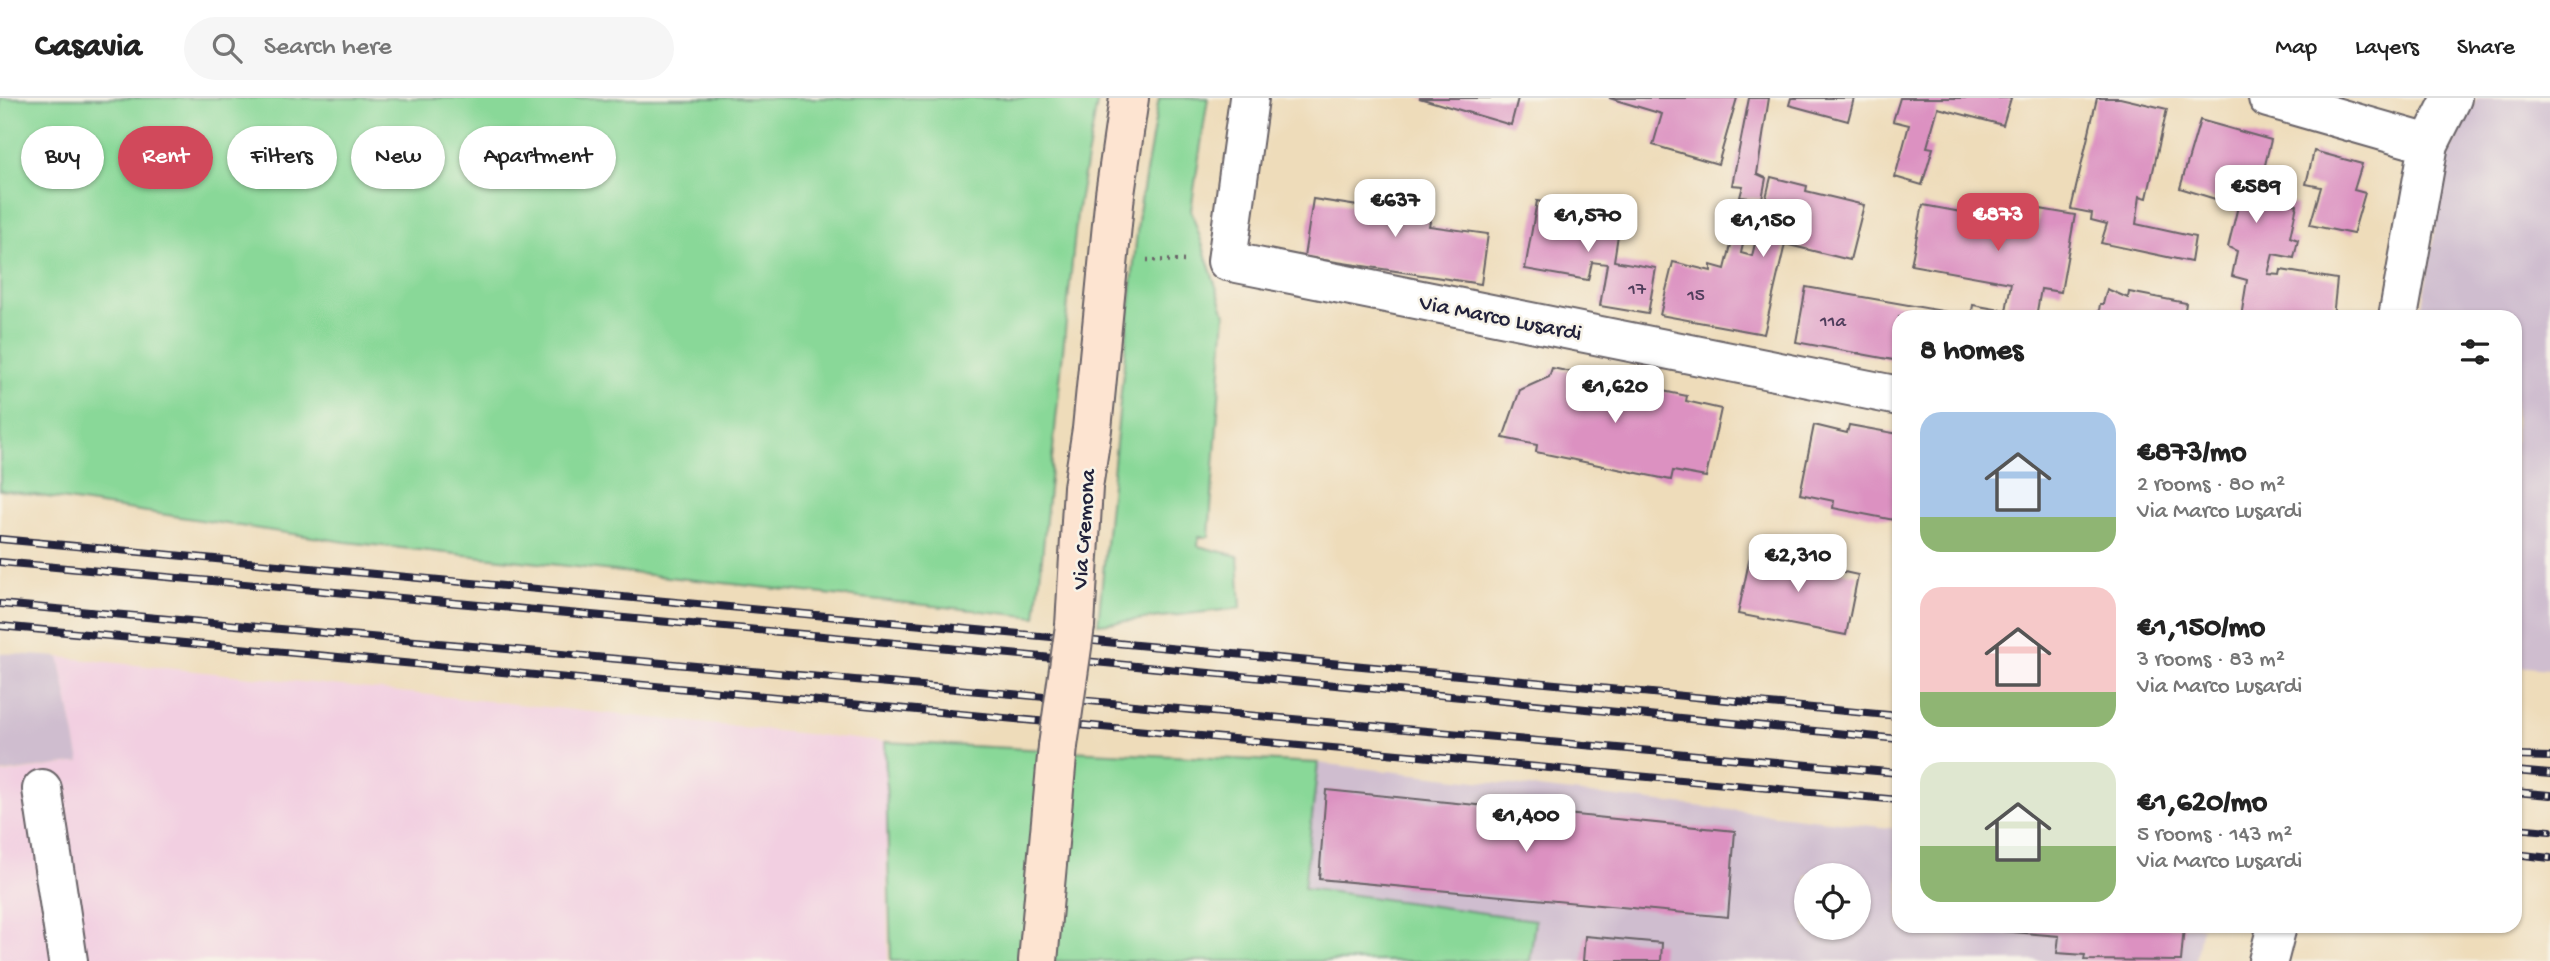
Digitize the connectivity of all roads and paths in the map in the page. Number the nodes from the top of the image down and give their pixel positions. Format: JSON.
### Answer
{"nodes":[{"id":1,"x":1129,"y":98,"type":"edge"},
{"id":2,"x":1249,"y":98,"type":"edge"},
{"id":3,"x":2267,"y":98,"type":"edge"},
{"id":4,"x":2452,"y":98,"type":"edge"},
{"id":5,"x":2429,"y":144,"type":"junction"},
{"id":6,"x":1141,"y":260,"type":"dead end"},
{"id":7,"x":1227,"y":261,"type":"junction"},
{"id":8,"x":2399,"y":310,"type":"edge"},
{"id":9,"x":1892,"y":396,"type":"edge"},
{"id":10,"x":42,"y":789,"type":"dead end"},
{"id":11,"x":2275,"y":933,"type":"edge"},
{"id":12,"x":68,"y":961,"type":"edge"},
{"id":13,"x":1038,"y":961,"type":"edge"},
{"id":14,"x":2268,"y":961,"type":"edge"}],
"edges":[{"from":1,"to":13,"type":"main road","name":"Via Cremona","bridge":true},
{"from":2,"to":7,"type":"street"},
{"from":3,"to":5,"type":"street"},
{"from":4,"to":5,"type":"street"},
{"from":5,"to":8,"type":"street"},
{"from":6,"to":7,"type":"path"},
{"from":7,"to":9,"type":"street","name":"Via Marco Lusardi"},
{"from":10,"to":12,"type":"street"},
{"from":11,"to":14,"type":"street"}]}
